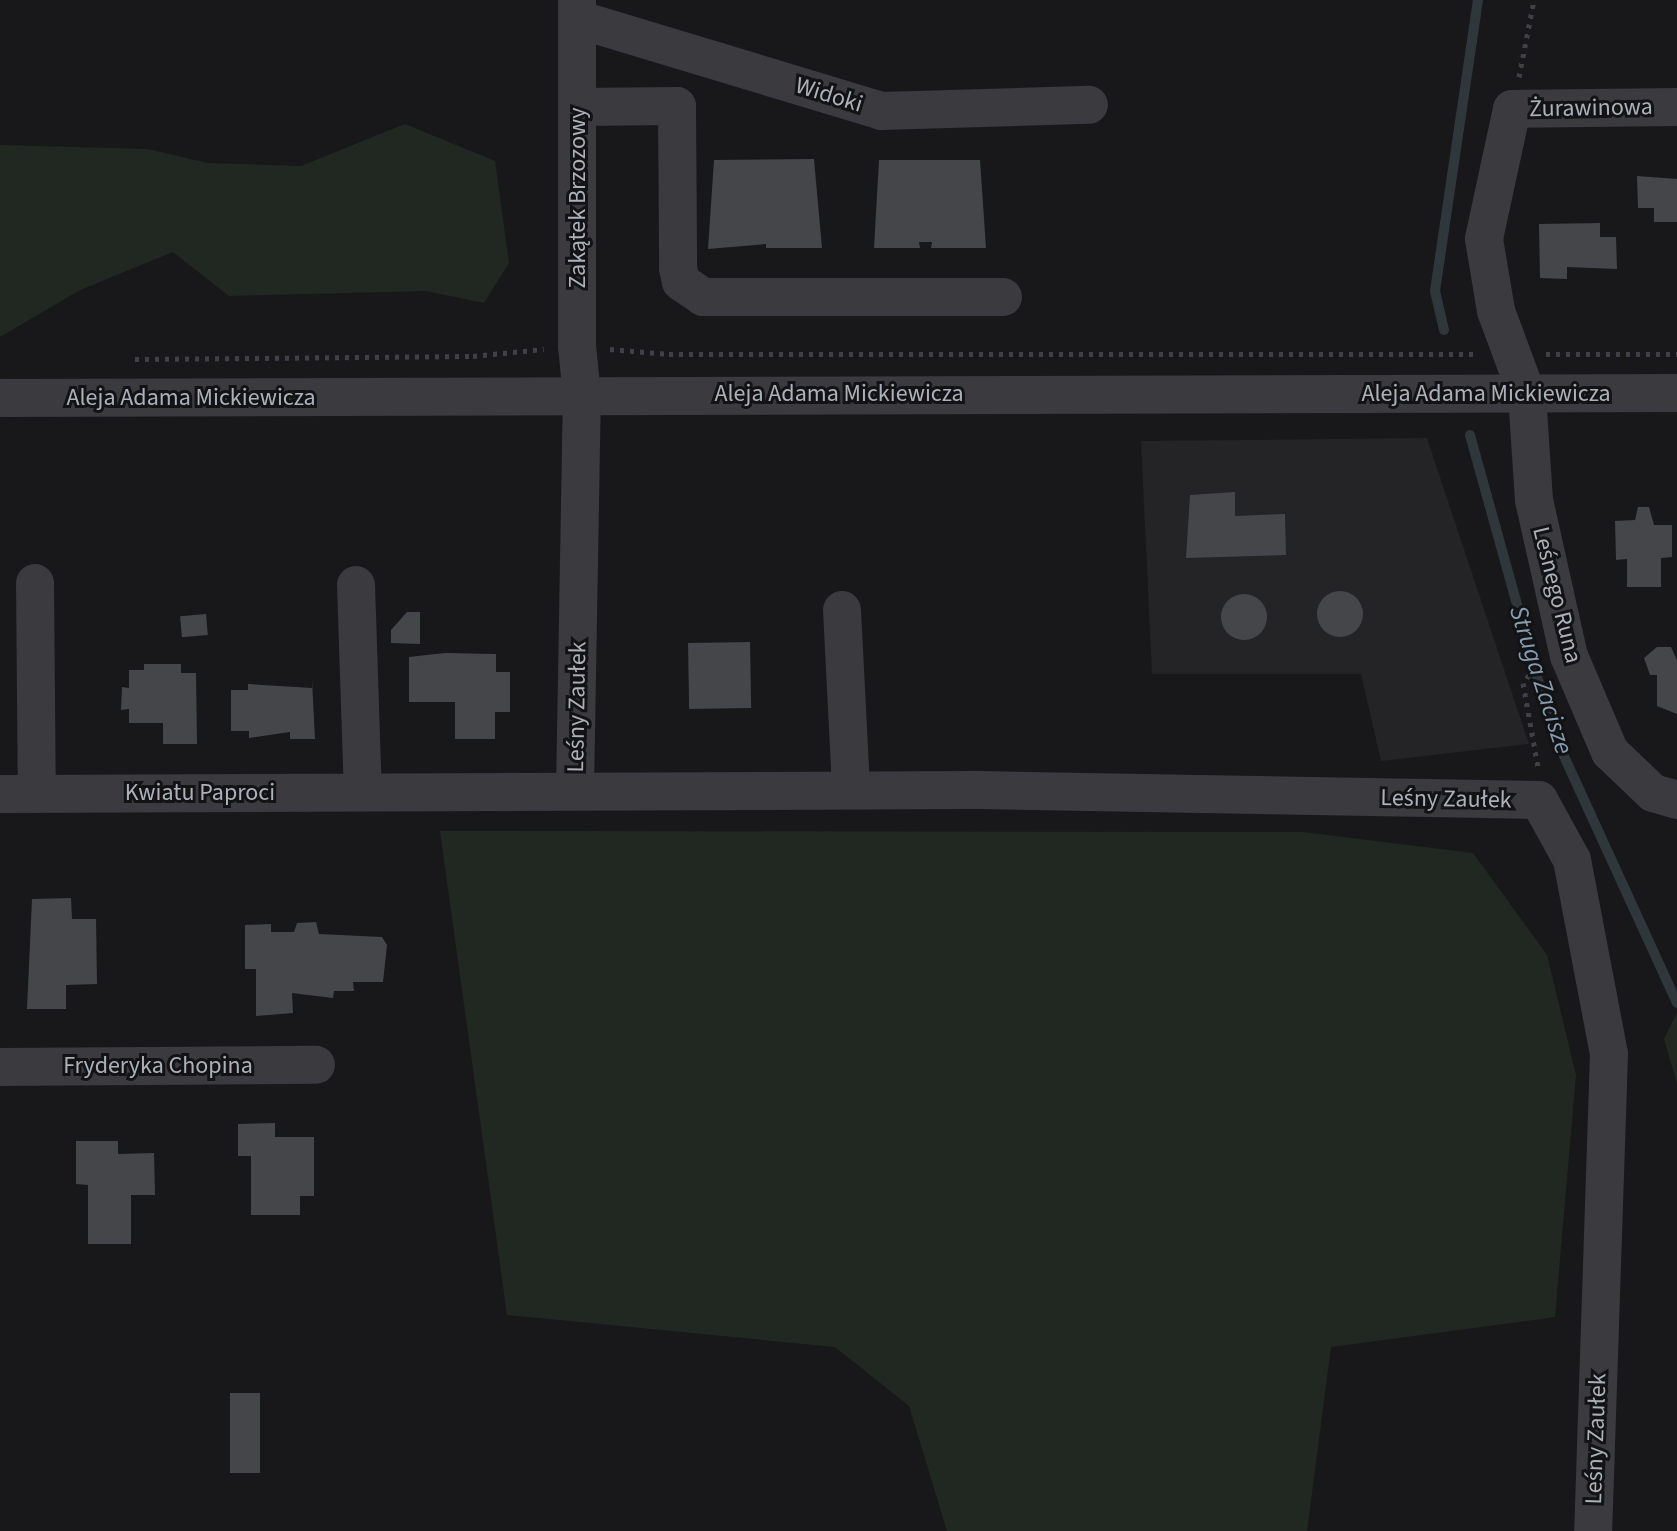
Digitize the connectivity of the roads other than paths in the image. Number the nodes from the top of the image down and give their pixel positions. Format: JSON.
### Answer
{"nodes":[{"id":1,"x":577,"y":9,"type":"edge"},
{"id":2,"x":1089,"y":105,"type":"dead end"},
{"id":3,"x":578,"y":107,"type":"junction"},
{"id":4,"x":1677,"y":107,"type":"edge"},
{"id":5,"x":1003,"y":297,"type":"dead end"},
{"id":6,"x":1677,"y":393,"type":"edge"},
{"id":7,"x":1527,"y":395,"type":"junction"},
{"id":8,"x":582,"y":396,"type":"junction"},
{"id":9,"x":0,"y":398,"type":"edge"},
{"id":10,"x":35,"y":583,"type":"dead end"},
{"id":11,"x":356,"y":585,"type":"dead end"},
{"id":12,"x":842,"y":610,"type":"dead end"},
{"id":13,"x":575,"y":790,"type":"junction"},
{"id":14,"x":851,"y":790,"type":"junction"},
{"id":15,"x":363,"y":791,"type":"junction"},
{"id":16,"x":18,"y":794,"type":"edge"},
{"id":17,"x":1677,"y":800,"type":"edge"},
{"id":18,"x":316,"y":1065,"type":"dead end"},
{"id":19,"x":0,"y":1067,"type":"edge"},
{"id":20,"x":1593,"y":1531,"type":"edge"}],
"edges":[{"from":1,"to":2,"type":"street","name":"Widoki"},
{"from":1,"to":3,"type":"street","name":"Zakątek Brzozowy"},
{"from":3,"to":5,"type":"street"},
{"from":3,"to":8,"type":"street","name":"Zakątek Brzozowy"},
{"from":4,"to":7,"type":"street","name":"Żurawinowa"},
{"from":6,"to":7,"type":"street","name":"Aleja Adama Mickiewicza"},
{"from":7,"to":8,"type":"street","name":"Aleja Adama Mickiewicza"},
{"from":7,"to":17,"type":"street","name":"Leśnego Runa"},
{"from":8,"to":9,"type":"street","name":"Aleja Adama Mickiewicza"},
{"from":8,"to":13,"type":"street","name":"Leśny Zaułek"},
{"from":10,"to":16,"type":"street","name":"Kwiatu Paproci"},
{"from":11,"to":15,"type":"street"},
{"from":12,"to":14,"type":"street"},
{"from":13,"to":14,"type":"street","name":"Leśny Zaułek"},
{"from":13,"to":15,"type":"street","name":"Kwiatu Paproci"},
{"from":14,"to":20,"type":"street","name":"Leśny Zaułek"},
{"from":15,"to":16,"type":"street","name":"Kwiatu Paproci"},
{"from":18,"to":19,"type":"street","name":"Fryderyka Chopina"}]}
